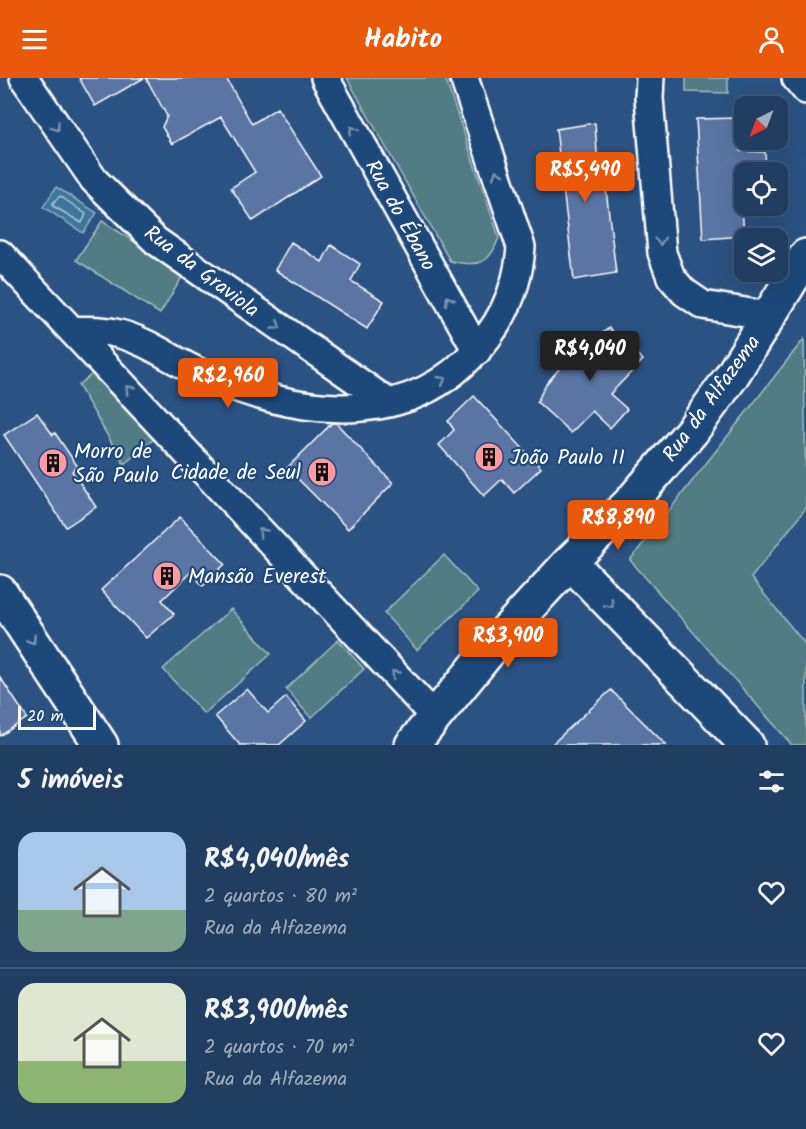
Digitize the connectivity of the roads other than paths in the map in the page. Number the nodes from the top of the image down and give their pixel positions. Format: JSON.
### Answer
{"nodes":[{"id":1,"x":24,"y":78,"type":"edge"},
{"id":2,"x":325,"y":78,"type":"edge"},
{"id":3,"x":464,"y":78,"type":"edge"},
{"id":4,"x":650,"y":78,"type":"edge"},
{"id":5,"x":796,"y":78,"type":"edge"},
{"id":6,"x":806,"y":90,"type":"edge"},
{"id":7,"x":0,"y":254,"type":"edge"},
{"id":8,"x":806,"y":256,"type":"edge"},
{"id":9,"x":769,"y":316,"type":"junction"},
{"id":10,"x":74,"y":330,"type":"junction"},
{"id":11,"x":477,"y":351,"type":"junction"},
{"id":12,"x":389,"y":403,"type":"junction"},
{"id":13,"x":570,"y":562,"type":"junction"},
{"id":14,"x":0,"y":592,"type":"edge"},
{"id":15,"x":435,"y":717,"type":"junction"},
{"id":16,"x":101,"y":745,"type":"edge"},
{"id":17,"x":412,"y":745,"type":"edge"},
{"id":18,"x":747,"y":745,"type":"edge"}],
"edges":[{"from":1,"to":12,"type":"street","name":"Rua da Graviola","one_way":true},
{"from":11,"to":2,"type":"street","name":"Rua do Ébano","one_way":true},
{"from":11,"to":3,"type":"street","one_way":true},
{"from":4,"to":9,"type":"street","one_way":true},
{"from":5,"to":6,"type":"street"},
{"from":7,"to":10,"type":"street"},
{"from":8,"to":9,"type":"street","name":"Rua da Alfazema"},
{"from":9,"to":13,"type":"street","name":"Rua da Alfazema"},
{"from":10,"to":12,"type":"street"},
{"from":15,"to":10,"type":"street","one_way":true},
{"from":12,"to":11,"type":"street","one_way":true},
{"from":13,"to":15,"type":"street","name":"Rua da Alfazema"},
{"from":13,"to":18,"type":"street","one_way":true},
{"from":14,"to":16,"type":"street","one_way":true},
{"from":15,"to":17,"type":"street","name":"Rua da Alfazema"}]}
